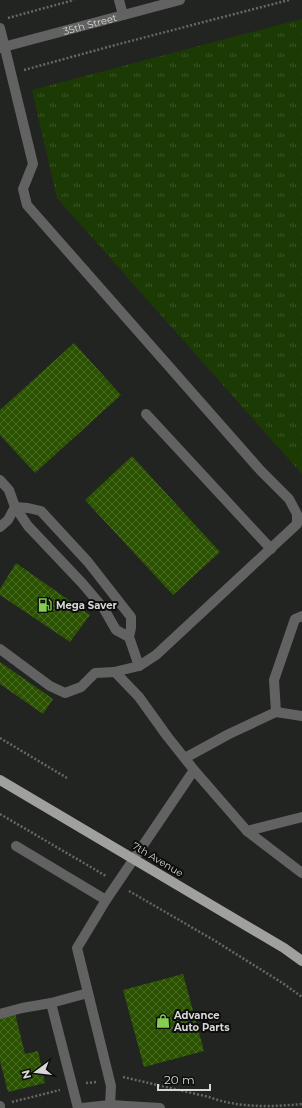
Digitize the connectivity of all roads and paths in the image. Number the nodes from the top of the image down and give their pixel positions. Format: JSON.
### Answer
{"nodes":[{"id":1,"x":74,"y":0,"type":"edge"},
{"id":2,"x":119,"y":0,"type":"edge"},
{"id":3,"x":180,"y":0,"type":"edge"},
{"id":4,"x":289,"y":0,"type":"edge"},
{"id":5,"x":123,"y":15,"type":"junction"},
{"id":6,"x":7,"y":18,"type":"dead end"},
{"id":7,"x":0,"y":28,"type":"edge"},
{"id":8,"x":2,"y":48,"type":"edge"},
{"id":9,"x":11,"y":73,"type":"junction"},
{"id":10,"x":146,"y":414,"type":"dead end"},
{"id":11,"x":0,"y":480,"type":"edge"},
{"id":12,"x":15,"y":507,"type":"junction"},
{"id":13,"x":0,"y":527,"type":"edge"},
{"id":14,"x":271,"y":549,"type":"junction"},
{"id":15,"x":302,"y":616,"type":"edge"},
{"id":16,"x":129,"y":637,"type":"junction"},
{"id":17,"x":0,"y":649,"type":"edge"},
{"id":18,"x":139,"y":666,"type":"junction"},
{"id":19,"x":114,"y":672,"type":"junction"},
{"id":20,"x":276,"y":712,"type":"junction"},
{"id":21,"x":302,"y":716,"type":"edge"},
{"id":22,"x":0,"y":738,"type":"edge"},
{"id":23,"x":185,"y":758,"type":"junction"},
{"id":24,"x":194,"y":770,"type":"junction"},
{"id":25,"x":67,"y":778,"type":"dead end"},
{"id":26,"x":0,"y":780,"type":"edge"},
{"id":27,"x":0,"y":814,"type":"edge"},
{"id":28,"x":302,"y":817,"type":"edge"},
{"id":29,"x":247,"y":831,"type":"junction"},
{"id":30,"x":16,"y":846,"type":"dead end"},
{"id":31,"x":134,"y":859,"type":"junction"},
{"id":32,"x":302,"y":873,"type":"edge"},
{"id":33,"x":117,"y":884,"type":"junction"},
{"id":34,"x":106,"y":900,"type":"junction"},
{"id":35,"x":302,"y":961,"type":"edge"},
{"id":36,"x":88,"y":994,"type":"junction"},
{"id":37,"x":302,"y":997,"type":"edge"},
{"id":38,"x":51,"y":1003,"type":"junction"},
{"id":39,"x":0,"y":1014,"type":"edge"},
{"id":40,"x":110,"y":1105,"type":"junction"},
{"id":41,"x":78,"y":1108,"type":"edge"},
{"id":42,"x":82,"y":1108,"type":"edge"},
{"id":43,"x":160,"y":1108,"type":"edge"}],
"edges":[{"from":1,"to":6,"type":"path"},
{"from":2,"to":5,"type":"street"},
{"from":3,"to":5,"type":"street","name":"35th Street"},
{"from":4,"to":9,"type":"path"},
{"from":5,"to":8,"type":"street","name":"35th Street"},
{"from":7,"to":8,"type":"street"},
{"from":8,"to":9,"type":"street"},
{"from":9,"to":14,"type":"street"},
{"from":10,"to":14,"type":"street"},
{"from":11,"to":12,"type":"street"},
{"from":12,"to":13,"type":"street"},
{"from":12,"to":16,"type":"street"},
{"from":12,"to":16,"type":"street"},
{"from":14,"to":18,"type":"street"},
{"from":15,"to":20,"type":"street"},
{"from":16,"to":18,"type":"street"},
{"from":17,"to":19,"type":"street"},
{"from":18,"to":19,"type":"street"},
{"from":19,"to":23,"type":"street"},
{"from":20,"to":21,"type":"street"},
{"from":20,"to":23,"type":"street"},
{"from":22,"to":25,"type":"path"},
{"from":23,"to":24,"type":"street"},
{"from":24,"to":29,"type":"street"},
{"from":24,"to":31,"type":"street"},
{"from":26,"to":31,"type":"main road","name":"7th Avenue"},
{"from":27,"to":33,"type":"path"},
{"from":28,"to":29,"type":"street"},
{"from":29,"to":32,"type":"street"},
{"from":30,"to":34,"type":"street"},
{"from":31,"to":33,"type":"street"},
{"from":31,"to":35,"type":"main road","name":"7th Avenue"},
{"from":33,"to":34,"type":"street"},
{"from":33,"to":37,"type":"path"},
{"from":34,"to":36,"type":"street"},
{"from":36,"to":38,"type":"street"},
{"from":36,"to":40,"type":"street"},
{"from":38,"to":39,"type":"street"},
{"from":38,"to":41,"type":"street"},
{"from":40,"to":42,"type":"street"},
{"from":40,"to":43,"type":"street"}]}
